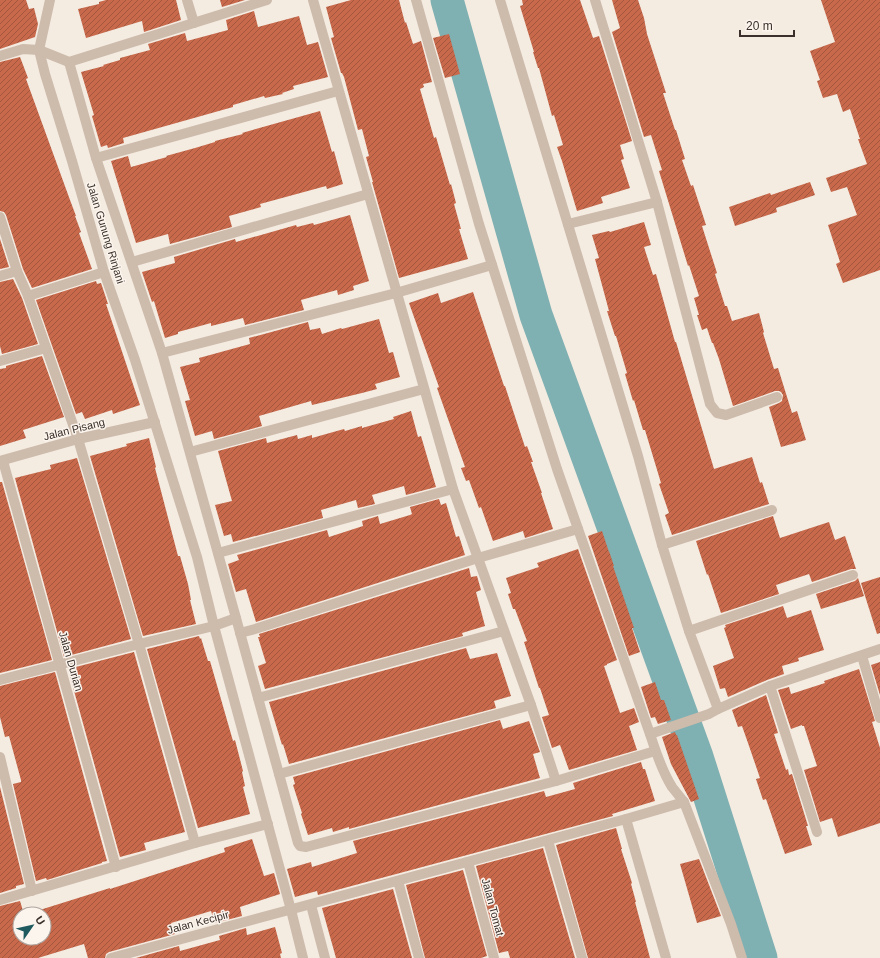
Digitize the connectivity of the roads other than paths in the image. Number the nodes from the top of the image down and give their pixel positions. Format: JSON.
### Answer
{"nodes":[{"id":1,"x":50,"y":0,"type":"edge"},
{"id":2,"x":187,"y":0,"type":"edge"},
{"id":3,"x":267,"y":0,"type":"edge"},
{"id":4,"x":312,"y":0,"type":"edge"},
{"id":5,"x":416,"y":0,"type":"edge"},
{"id":6,"x":500,"y":0,"type":"edge"},
{"id":7,"x":595,"y":0,"type":"edge"},
{"id":8,"x":194,"y":23,"type":"junction"},
{"id":9,"x":39,"y":50,"type":"junction"},
{"id":10,"x":0,"y":56,"type":"edge"},
{"id":11,"x":69,"y":62,"type":"junction"},
{"id":12,"x":338,"y":91,"type":"junction"},
{"id":13,"x":96,"y":158,"type":"junction"},
{"id":14,"x":368,"y":194,"type":"junction"},
{"id":15,"x":657,"y":202,"type":"junction"},
{"id":16,"x":0,"y":217,"type":"edge"},
{"id":17,"x":568,"y":224,"type":"junction"},
{"id":18,"x":132,"y":262,"type":"junction"},
{"id":19,"x":492,"y":265,"type":"junction"},
{"id":20,"x":17,"y":271,"type":"junction"},
{"id":21,"x":104,"y":272,"type":"junction"},
{"id":22,"x":0,"y":276,"type":"edge"},
{"id":23,"x":396,"y":293,"type":"junction"},
{"id":24,"x":28,"y":296,"type":"junction"},
{"id":25,"x":46,"y":348,"type":"junction"},
{"id":26,"x":162,"y":353,"type":"junction"},
{"id":27,"x":0,"y":361,"type":"edge"},
{"id":28,"x":424,"y":389,"type":"junction"},
{"id":29,"x":777,"y":397,"type":"dead end"},
{"id":30,"x":155,"y":422,"type":"junction"},
{"id":31,"x":78,"y":439,"type":"junction"},
{"id":32,"x":190,"y":452,"type":"junction"},
{"id":33,"x":2,"y":461,"type":"edge"},
{"id":34,"x":452,"y":489,"type":"junction"},
{"id":35,"x":772,"y":510,"type":"dead end"},
{"id":36,"x":578,"y":529,"type":"junction"},
{"id":37,"x":662,"y":545,"type":"junction"},
{"id":38,"x":218,"y":553,"type":"junction"},
{"id":39,"x":478,"y":558,"type":"junction"},
{"id":40,"x":853,"y":575,"type":"dead end"},
{"id":41,"x":236,"y":618,"type":"junction"},
{"id":42,"x":214,"y":626,"type":"junction"},
{"id":43,"x":504,"y":631,"type":"junction"},
{"id":44,"x":690,"y":631,"type":"junction"},
{"id":45,"x":240,"y":633,"type":"junction"},
{"id":46,"x":139,"y":644,"type":"junction"},
{"id":47,"x":880,"y":649,"type":"edge"},
{"id":48,"x":862,"y":656,"type":"junction"},
{"id":49,"x":59,"y":664,"type":"junction"},
{"id":50,"x":0,"y":680,"type":"edge"},
{"id":51,"x":770,"y":686,"type":"junction"},
{"id":52,"x":258,"y":698,"type":"junction"},
{"id":53,"x":531,"y":705,"type":"junction"},
{"id":54,"x":714,"y":712,"type":"junction"},
{"id":55,"x":880,"y":718,"type":"edge"},
{"id":56,"x":650,"y":734,"type":"junction"},
{"id":57,"x":655,"y":751,"type":"junction"},
{"id":58,"x":0,"y":757,"type":"edge"},
{"id":59,"x":279,"y":774,"type":"junction"},
{"id":60,"x":556,"y":781,"type":"junction"},
{"id":61,"x":684,"y":802,"type":"junction"},
{"id":62,"x":626,"y":819,"type":"junction"},
{"id":63,"x":268,"y":824,"type":"junction"},
{"id":64,"x":817,"y":832,"type":"dead end"},
{"id":65,"x":548,"y":840,"type":"junction"},
{"id":66,"x":195,"y":843,"type":"junction"},
{"id":67,"x":468,"y":862,"type":"junction"},
{"id":68,"x":116,"y":867,"type":"junction"},
{"id":69,"x":398,"y":881,"type":"junction"},
{"id":70,"x":32,"y":891,"type":"junction"},
{"id":71,"x":0,"y":900,"type":"edge"},
{"id":72,"x":311,"y":905,"type":"junction"},
{"id":73,"x":291,"y":910,"type":"junction"},
{"id":74,"x":111,"y":958,"type":"edge"},
{"id":75,"x":303,"y":958,"type":"edge"},
{"id":76,"x":325,"y":958,"type":"edge"},
{"id":77,"x":419,"y":958,"type":"edge"},
{"id":78,"x":494,"y":958,"type":"edge"},
{"id":79,"x":582,"y":958,"type":"edge"},
{"id":80,"x":666,"y":958,"type":"edge"},
{"id":81,"x":742,"y":958,"type":"edge"}],
"edges":[{"from":1,"to":9,"type":"street"},
{"from":2,"to":8,"type":"street"},
{"from":3,"to":8,"type":"street"},
{"from":4,"to":12,"type":"street"},
{"from":5,"to":19,"type":"street"},
{"from":6,"to":17,"type":"street"},
{"from":7,"to":15,"type":"street"},
{"from":8,"to":11,"type":"street"},
{"from":9,"to":10,"type":"street"},
{"from":9,"to":11,"type":"street"},
{"from":9,"to":21,"type":"street","name":"Jalan Gunung Rinjani"},
{"from":11,"to":13,"type":"street"},
{"from":12,"to":13,"type":"street"},
{"from":12,"to":14,"type":"street"},
{"from":13,"to":18,"type":"street"},
{"from":14,"to":18,"type":"street"},
{"from":14,"to":23,"type":"street"},
{"from":15,"to":17,"type":"street"},
{"from":15,"to":29,"type":"street"},
{"from":16,"to":20,"type":"street"},
{"from":17,"to":37,"type":"street"},
{"from":18,"to":26,"type":"street"},
{"from":19,"to":23,"type":"street"},
{"from":19,"to":36,"type":"street"},
{"from":20,"to":22,"type":"street"},
{"from":20,"to":24,"type":"street"},
{"from":21,"to":24,"type":"street"},
{"from":21,"to":30,"type":"street","name":"Jalan Gunung Rinjani"},
{"from":23,"to":26,"type":"street"},
{"from":23,"to":28,"type":"street"},
{"from":24,"to":25,"type":"street"},
{"from":25,"to":27,"type":"street"},
{"from":25,"to":31,"type":"street"},
{"from":26,"to":32,"type":"street"},
{"from":28,"to":32,"type":"street"},
{"from":28,"to":34,"type":"street"},
{"from":30,"to":31,"type":"street","name":"Jalan Pisang"},
{"from":30,"to":42,"type":"street","name":"Jalan Gunung Rinjani"},
{"from":31,"to":33,"type":"street","name":"Jalan Pisang"},
{"from":31,"to":46,"type":"street"},
{"from":32,"to":38,"type":"street"},
{"from":33,"to":49,"type":"street","name":"Jalan Durian"},
{"from":34,"to":38,"type":"street"},
{"from":34,"to":39,"type":"street"},
{"from":35,"to":37,"type":"street"},
{"from":36,"to":39,"type":"street"},
{"from":36,"to":56,"type":"street"},
{"from":37,"to":44,"type":"street"},
{"from":38,"to":41,"type":"street"},
{"from":39,"to":43,"type":"street"},
{"from":39,"to":45,"type":"street"},
{"from":40,"to":44,"type":"street"},
{"from":41,"to":42,"type":"street"},
{"from":41,"to":45,"type":"street"},
{"from":42,"to":46,"type":"street"},
{"from":42,"to":63,"type":"street","name":"Jalan Gunung Rinjani"},
{"from":43,"to":52,"type":"street"},
{"from":43,"to":53,"type":"street"},
{"from":44,"to":54,"type":"street"},
{"from":45,"to":52,"type":"street"},
{"from":46,"to":49,"type":"street"},
{"from":46,"to":66,"type":"street"},
{"from":47,"to":48,"type":"street"},
{"from":48,"to":51,"type":"street"},
{"from":48,"to":55,"type":"street"},
{"from":49,"to":50,"type":"street"},
{"from":49,"to":68,"type":"street","name":"Jalan Durian"},
{"from":51,"to":54,"type":"street"},
{"from":51,"to":64,"type":"street"},
{"from":52,"to":59,"type":"street"},
{"from":53,"to":59,"type":"street"},
{"from":53,"to":60,"type":"street"},
{"from":54,"to":56,"type":"street"},
{"from":56,"to":57,"type":"street"},
{"from":57,"to":60,"type":"street"},
{"from":57,"to":61,"type":"street"},
{"from":58,"to":70,"type":"street"},
{"from":59,"to":60,"type":"street"},
{"from":61,"to":62,"type":"street","name":"Jalan Kecipir"},
{"from":61,"to":81,"type":"street"},
{"from":62,"to":65,"type":"street","name":"Jalan Kecipir"},
{"from":62,"to":80,"type":"street"},
{"from":63,"to":66,"type":"street"},
{"from":63,"to":73,"type":"street","name":"Jalan Gunung Rinjani"},
{"from":65,"to":67,"type":"street","name":"Jalan Kecipir"},
{"from":65,"to":79,"type":"street"},
{"from":66,"to":68,"type":"street"},
{"from":67,"to":69,"type":"street","name":"Jalan Kecipir"},
{"from":67,"to":78,"type":"street","name":"Jalan Tomat"},
{"from":68,"to":70,"type":"street"},
{"from":69,"to":72,"type":"street","name":"Jalan Kecipir"},
{"from":69,"to":77,"type":"street"},
{"from":70,"to":71,"type":"street"},
{"from":72,"to":73,"type":"street","name":"Jalan Kecipir"},
{"from":72,"to":76,"type":"street"},
{"from":73,"to":74,"type":"street","name":"Jalan Kecipir"},
{"from":73,"to":75,"type":"street","name":"Jalan Gunung Rinjani"}]}
